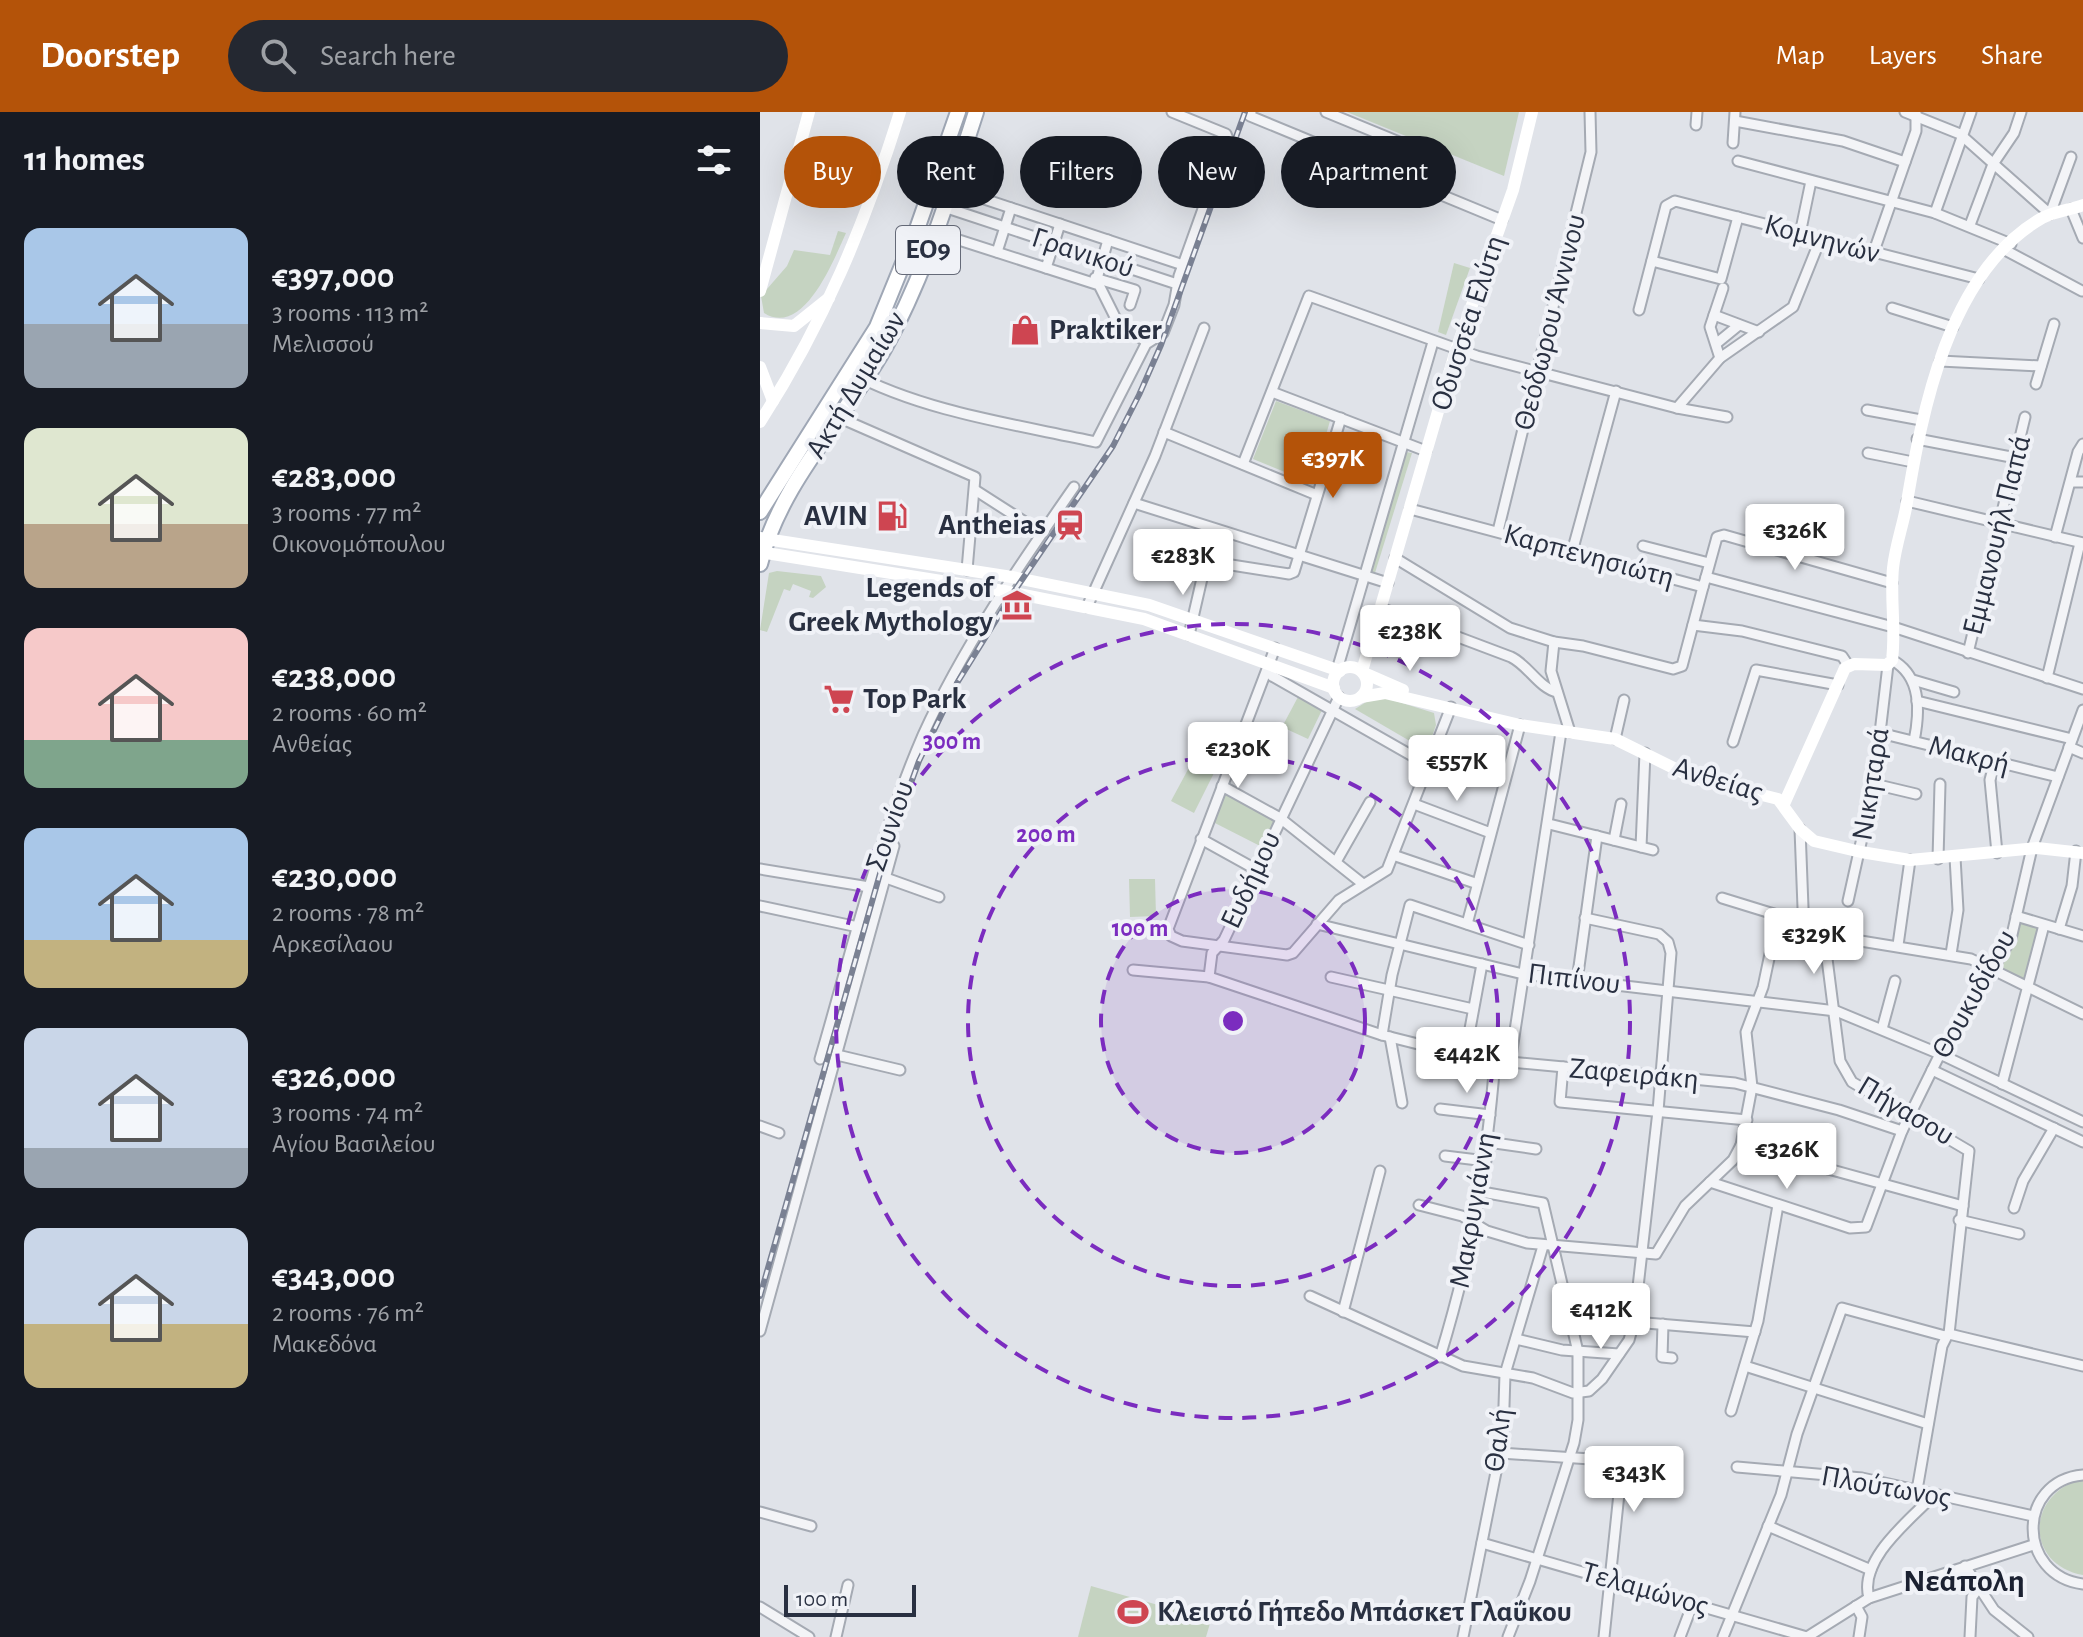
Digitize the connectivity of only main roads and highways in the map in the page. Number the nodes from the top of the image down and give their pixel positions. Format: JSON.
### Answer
{"nodes":[{"id":1,"x":809,"y":112,"type":"edge"},
{"id":2,"x":900,"y":112,"type":"edge"},
{"id":3,"x":958,"y":112,"type":"edge"},
{"id":4,"x":976,"y":112,"type":"edge"},
{"id":5,"x":1532,"y":112,"type":"edge"},
{"id":6,"x":2077,"y":207,"type":"edge"},
{"id":7,"x":760,"y":291,"type":"edge"},
{"id":8,"x":831,"y":297,"type":"junction"},
{"id":9,"x":760,"y":323,"type":"edge"},
{"id":10,"x":760,"y":367,"type":"edge"},
{"id":11,"x":773,"y":401,"type":"junction"},
{"id":12,"x":760,"y":422,"type":"edge"},
{"id":13,"x":760,"y":512,"type":"edge"},
{"id":14,"x":762,"y":549,"type":"edge"},
{"id":15,"x":925,"y":563,"type":"junction"},
{"id":16,"x":922,"y":579,"type":"junction"},
{"id":17,"x":1338,"y":670,"type":"junction"},
{"id":18,"x":1363,"y":672,"type":"junction"},
{"id":19,"x":1336,"y":692,"type":"junction"},
{"id":20,"x":1361,"y":697,"type":"junction"},
{"id":21,"x":1435,"y":703,"type":"junction"},
{"id":22,"x":1784,"y":804,"type":"junction"},
{"id":23,"x":2080,"y":852,"type":"edge"}],
"edges":[{"from":1,"to":7,"type":"main road"},
{"from":2,"to":8,"type":"main road"},
{"from":3,"to":13,"type":"main road","name":"Ακτή Δυμαίων","number":"ΕΟ9"},
{"from":4,"to":14,"type":"main road","name":"Ακτή Δυμαίων","number":"ΕΟ9"},
{"from":5,"to":18,"type":"main road","name":"Οδυσσέα Ελύτη"},
{"from":6,"to":22,"type":"main road"},
{"from":8,"to":9,"type":"main road"},
{"from":8,"to":11,"type":"main road"},
{"from":10,"to":11,"type":"main road"},
{"from":11,"to":12,"type":"main road"},
{"from":14,"to":15,"type":"main road"},
{"from":14,"to":16,"type":"main road"},
{"from":15,"to":16,"type":"main road"},
{"from":15,"to":17,"type":"main road"},
{"from":16,"to":19,"type":"main road"},
{"from":17,"to":18,"type":"main road"},
{"from":17,"to":19,"type":"main road"},
{"from":18,"to":20,"type":"main road"},
{"from":18,"to":21,"type":"main road","name":"Ανθείας"},
{"from":19,"to":20,"type":"main road"},
{"from":20,"to":21,"type":"main road","name":"Ανθείας"},
{"from":21,"to":22,"type":"main road","name":"Ανθείας"},
{"from":22,"to":23,"type":"main road","name":"Ανθείας"}]}
